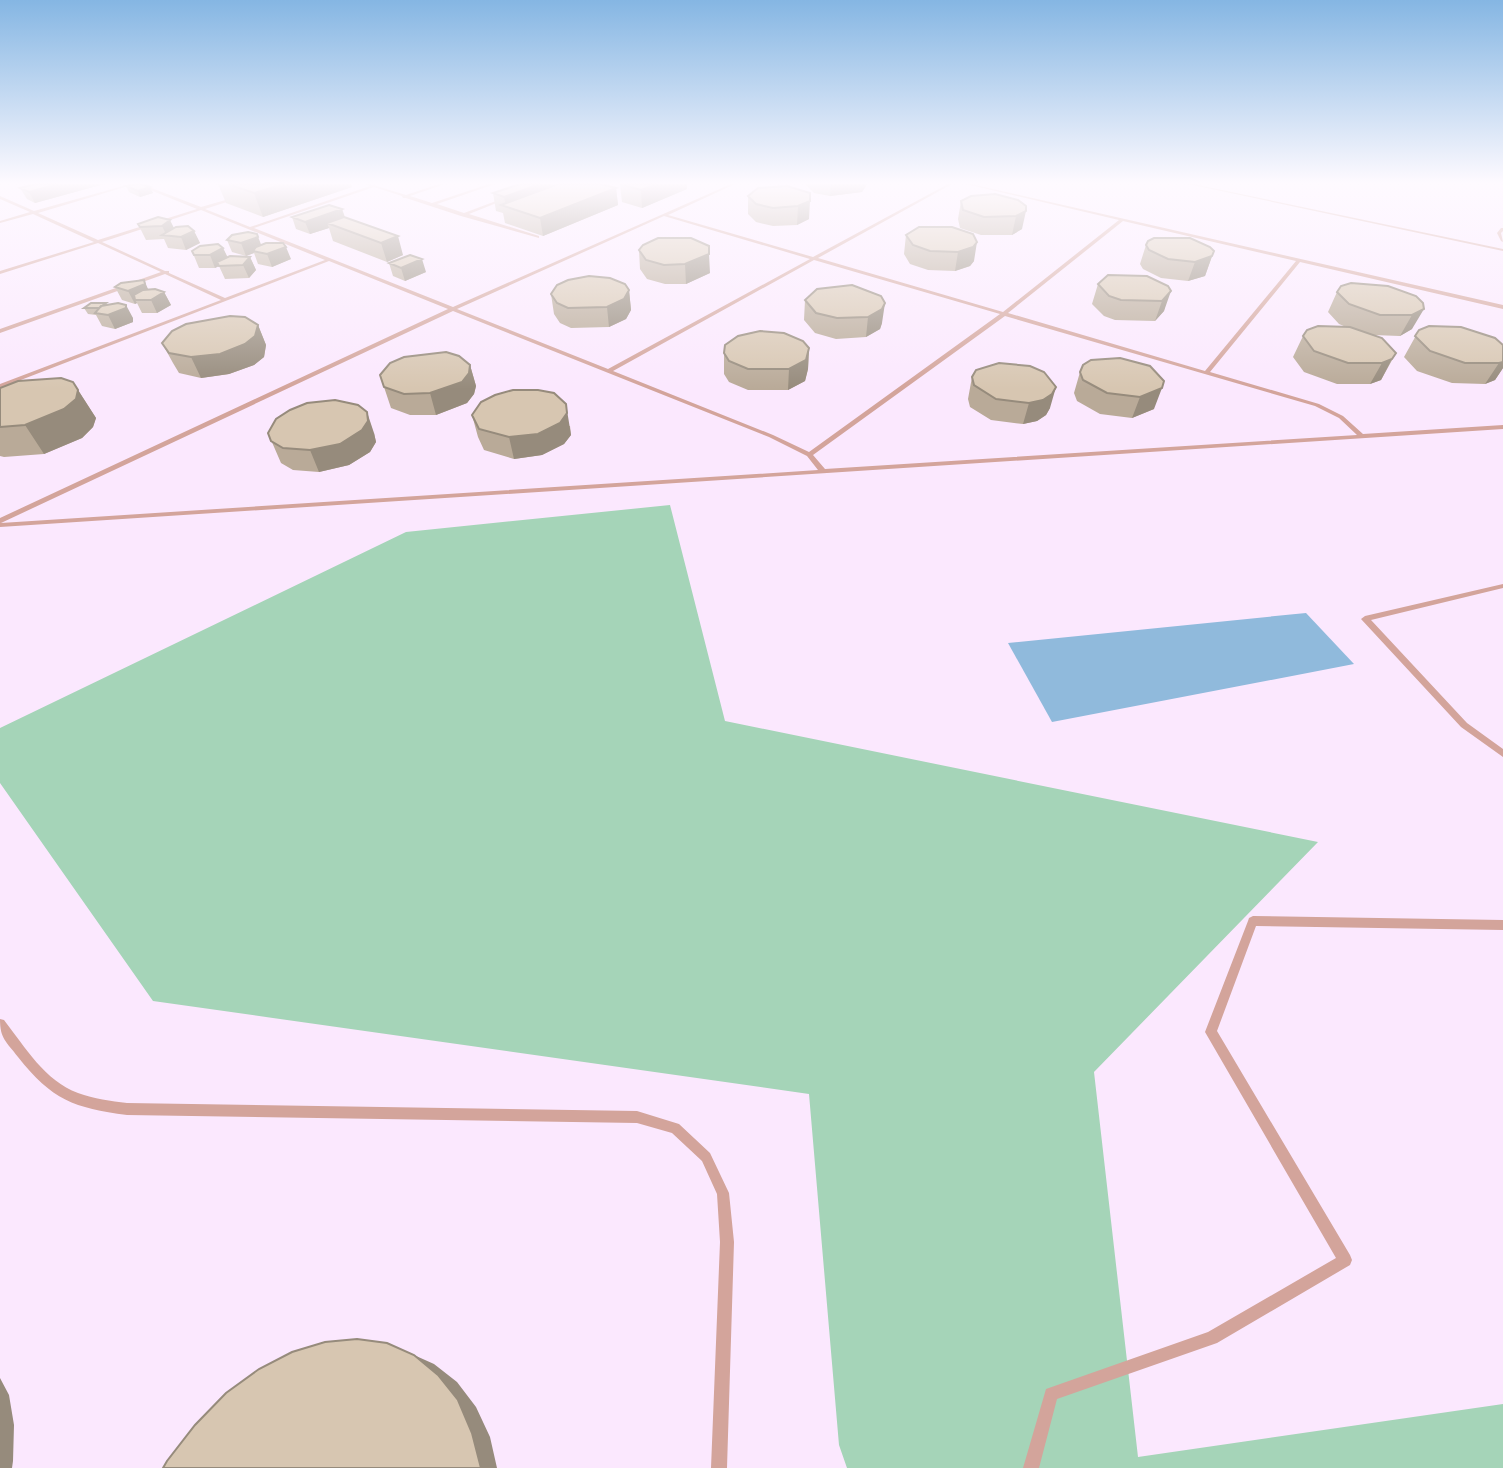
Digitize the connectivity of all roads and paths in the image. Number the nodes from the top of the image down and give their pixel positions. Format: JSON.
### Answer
{"nodes":[{"id":1,"x":66,"y":253,"type":"edge"},
{"id":2,"x":123,"y":253,"type":"edge"},
{"id":3,"x":307,"y":253,"type":"edge"},
{"id":4,"x":580,"y":253,"type":"edge"},
{"id":5,"x":790,"y":253,"type":"edge"},
{"id":6,"x":824,"y":253,"type":"edge"},
{"id":7,"x":1081,"y":253,"type":"edge"},
{"id":8,"x":1267,"y":253,"type":"edge"},
{"id":9,"x":812,"y":259,"type":"junction"},
{"id":10,"x":1299,"y":260,"type":"junction"},
{"id":11,"x":327,"y":261,"type":"junction"},
{"id":12,"x":167,"y":272,"type":"junction"},
{"id":13,"x":0,"y":273,"type":"edge"},
{"id":14,"x":225,"y":300,"type":"junction"},
{"id":15,"x":1503,"y":307,"type":"edge"},
{"id":16,"x":453,"y":309,"type":"junction"},
{"id":17,"x":1005,"y":313,"type":"junction"},
{"id":18,"x":0,"y":320,"type":"edge"},
{"id":19,"x":11,"y":327,"type":"junction"},
{"id":20,"x":0,"y":331,"type":"edge"},
{"id":21,"x":608,"y":371,"type":"junction"},
{"id":22,"x":1208,"y":371,"type":"junction"},
{"id":23,"x":0,"y":386,"type":"edge"},
{"id":24,"x":1503,"y":427,"type":"edge"},
{"id":25,"x":1360,"y":434,"type":"junction"},
{"id":26,"x":809,"y":455,"type":"junction"},
{"id":27,"x":822,"y":470,"type":"junction"},
{"id":28,"x":0,"y":523,"type":"edge"},
{"id":29,"x":1503,"y":586,"type":"edge"},
{"id":30,"x":1503,"y":754,"type":"edge"},
{"id":31,"x":1503,"y":925,"type":"edge"},
{"id":32,"x":0,"y":1024,"type":"edge"},
{"id":33,"x":719,"y":1468,"type":"edge"},
{"id":34,"x":1031,"y":1468,"type":"edge"}],
"edges":[{"from":1,"to":13,"type":"lane"},
{"from":2,"to":12,"type":"lane"},
{"from":3,"to":11,"type":"lane"},
{"from":4,"to":16,"type":"lane"},
{"from":5,"to":9,"type":"lane"},
{"from":6,"to":9,"type":"lane"},
{"from":7,"to":17,"type":"lane"},
{"from":8,"to":10,"type":"lane"},
{"from":9,"to":17,"type":"lane"},
{"from":9,"to":21,"type":"lane"},
{"from":10,"to":15,"type":"lane"},
{"from":10,"to":22,"type":"lane"},
{"from":11,"to":14,"type":"lane"},
{"from":11,"to":16,"type":"lane"},
{"from":12,"to":14,"type":"lane"},
{"from":12,"to":19,"type":"lane"},
{"from":14,"to":23,"type":"lane"},
{"from":16,"to":21,"type":"lane"},
{"from":16,"to":28,"type":"lane"},
{"from":17,"to":22,"type":"lane"},
{"from":17,"to":26,"type":"lane"},
{"from":18,"to":19,"type":"lane"},
{"from":19,"to":20,"type":"lane"},
{"from":21,"to":26,"type":"lane"},
{"from":22,"to":25,"type":"lane"},
{"from":24,"to":25,"type":"lane"},
{"from":25,"to":27,"type":"lane"},
{"from":26,"to":27,"type":"lane"},
{"from":27,"to":28,"type":"lane"},
{"from":29,"to":30,"type":"lane"},
{"from":31,"to":34,"type":"lane"},
{"from":32,"to":33,"type":"lane"}]}
